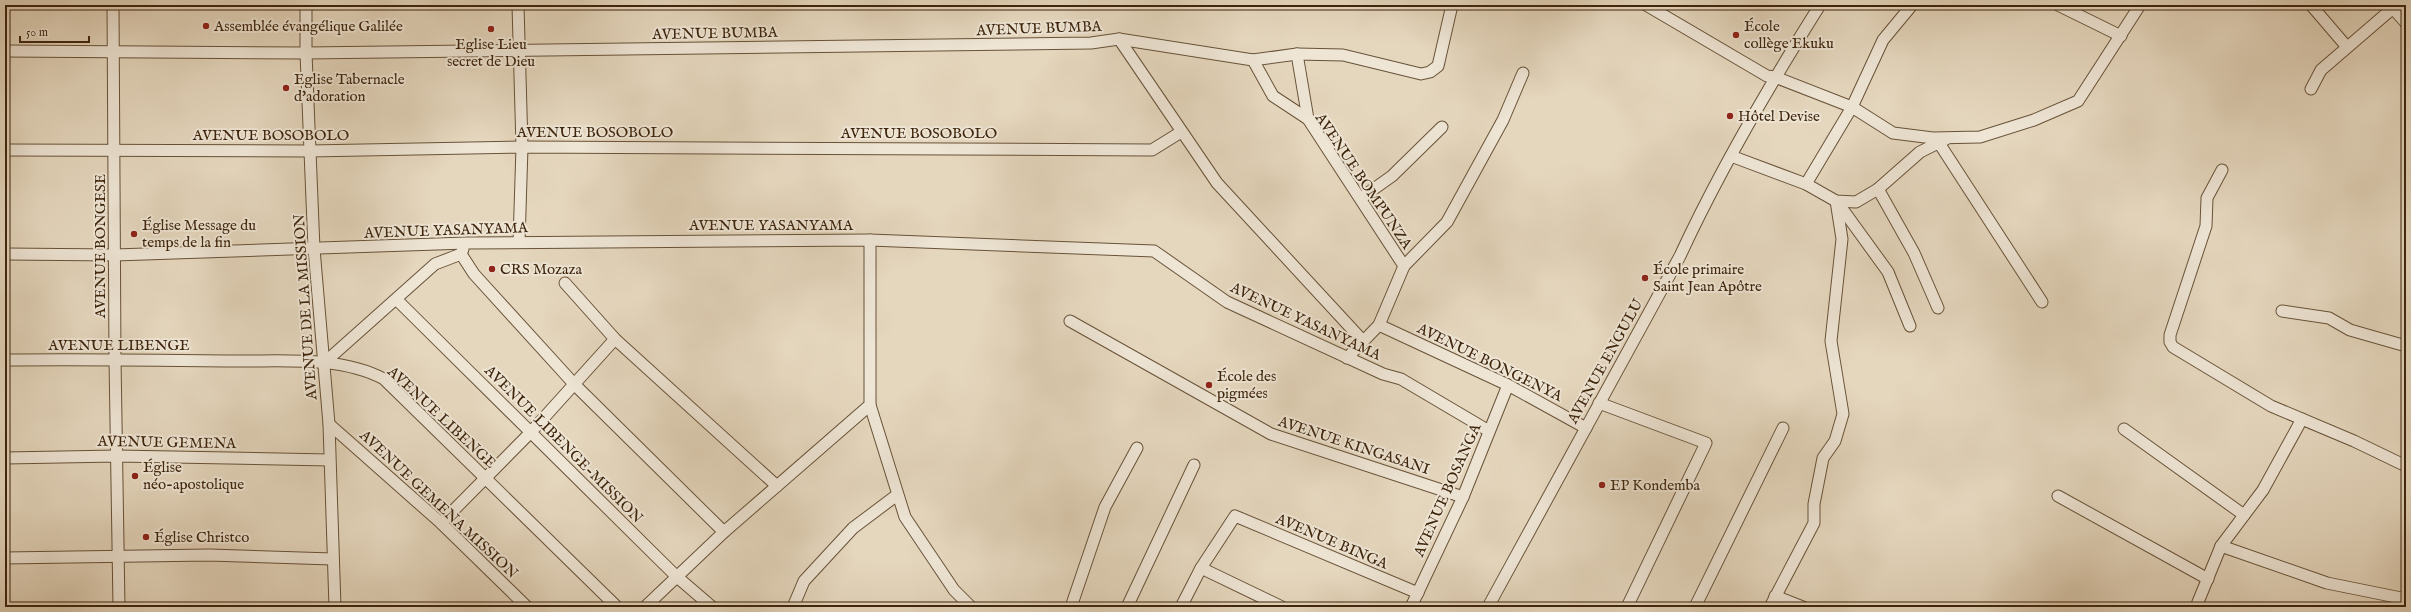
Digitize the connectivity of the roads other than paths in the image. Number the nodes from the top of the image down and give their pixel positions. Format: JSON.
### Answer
{"nodes":[{"id":1,"x":112,"y":5,"type":"edge"},
{"id":2,"x":306,"y":5,"type":"edge"},
{"id":3,"x":518,"y":5,"type":"edge"},
{"id":4,"x":1452,"y":5,"type":"edge"},
{"id":5,"x":1646,"y":5,"type":"edge"},
{"id":6,"x":1820,"y":5,"type":"edge"},
{"id":7,"x":1912,"y":5,"type":"edge"},
{"id":8,"x":2058,"y":5,"type":"edge"},
{"id":9,"x":2140,"y":5,"type":"edge"},
{"id":10,"x":2311,"y":5,"type":"edge"},
{"id":11,"x":2391,"y":7,"type":"edge"},
{"id":12,"x":2406,"y":22,"type":"edge"},
{"id":13,"x":2121,"y":36,"type":"junction"},
{"id":14,"x":1119,"y":39,"type":"junction"},
{"id":15,"x":2347,"y":47,"type":"junction"},
{"id":16,"x":518,"y":50,"type":"junction"},
{"id":17,"x":5,"y":51,"type":"edge"},
{"id":18,"x":112,"y":53,"type":"junction"},
{"id":19,"x":306,"y":53,"type":"junction"},
{"id":20,"x":1296,"y":54,"type":"junction"},
{"id":21,"x":1253,"y":60,"type":"junction"},
{"id":22,"x":1522,"y":73,"type":"dead end"},
{"id":23,"x":1775,"y":76,"type":"junction"},
{"id":24,"x":2312,"y":89,"type":"dead end"},
{"id":25,"x":1852,"y":107,"type":"junction"},
{"id":26,"x":1308,"y":120,"type":"junction"},
{"id":27,"x":1442,"y":127,"type":"dead end"},
{"id":28,"x":1181,"y":132,"type":"junction"},
{"id":29,"x":1943,"y":140,"type":"junction"},
{"id":30,"x":522,"y":147,"type":"junction"},
{"id":31,"x":5,"y":150,"type":"edge"},
{"id":32,"x":115,"y":150,"type":"junction"},
{"id":33,"x":310,"y":150,"type":"junction"},
{"id":34,"x":1732,"y":156,"type":"junction"},
{"id":35,"x":2222,"y":170,"type":"dead end"},
{"id":36,"x":1806,"y":184,"type":"junction"},
{"id":37,"x":1878,"y":189,"type":"junction"},
{"id":38,"x":1360,"y":198,"type":"junction"},
{"id":39,"x":1836,"y":201,"type":"junction"},
{"id":40,"x":870,"y":240,"type":"junction"},
{"id":41,"x":519,"y":242,"type":"junction"},
{"id":42,"x":466,"y":243,"type":"junction"},
{"id":43,"x":314,"y":249,"type":"junction"},
{"id":44,"x":5,"y":254,"type":"edge"},
{"id":45,"x":461,"y":254,"type":"junction"},
{"id":46,"x":115,"y":255,"type":"junction"},
{"id":47,"x":1404,"y":266,"type":"junction"},
{"id":48,"x":565,"y":283,"type":"dead end"},
{"id":49,"x":397,"y":300,"type":"junction"},
{"id":50,"x":2042,"y":302,"type":"dead end"},
{"id":51,"x":1938,"y":308,"type":"dead end"},
{"id":52,"x":2282,"y":311,"type":"dead end"},
{"id":53,"x":1070,"y":321,"type":"dead end"},
{"id":54,"x":1379,"y":325,"type":"junction"},
{"id":55,"x":1910,"y":326,"type":"dead end"},
{"id":56,"x":615,"y":339,"type":"junction"},
{"id":57,"x":1363,"y":341,"type":"junction"},
{"id":58,"x":2406,"y":346,"type":"edge"},
{"id":59,"x":1346,"y":358,"type":"junction"},
{"id":60,"x":114,"y":359,"type":"junction"},
{"id":61,"x":5,"y":360,"type":"edge"},
{"id":62,"x":324,"y":363,"type":"junction"},
{"id":63,"x":574,"y":385,"type":"junction"},
{"id":64,"x":1508,"y":385,"type":"junction"},
{"id":65,"x":1599,"y":403,"type":"junction"},
{"id":66,"x":870,"y":405,"type":"junction"},
{"id":67,"x":2302,"y":419,"type":"junction"},
{"id":68,"x":329,"y":424,"type":"junction"},
{"id":69,"x":1586,"y":428,"type":"junction"},
{"id":70,"x":1783,"y":428,"type":"dead end"},
{"id":71,"x":2124,"y":429,"type":"dead end"},
{"id":72,"x":1490,"y":431,"type":"junction"},
{"id":73,"x":531,"y":432,"type":"junction"},
{"id":74,"x":1137,"y":448,"type":"dead end"},
{"id":75,"x":117,"y":456,"type":"junction"},
{"id":76,"x":5,"y":458,"type":"edge"},
{"id":77,"x":329,"y":460,"type":"junction"},
{"id":78,"x":1194,"y":465,"type":"dead end"},
{"id":79,"x":2406,"y":466,"type":"edge"},
{"id":80,"x":485,"y":478,"type":"junction"},
{"id":81,"x":777,"y":486,"type":"junction"},
{"id":82,"x":897,"y":495,"type":"junction"},
{"id":83,"x":2058,"y":496,"type":"dead end"},
{"id":84,"x":1463,"y":497,"type":"junction"},
{"id":85,"x":2244,"y":515,"type":"junction"},
{"id":86,"x":441,"y":523,"type":"junction"},
{"id":87,"x":724,"y":532,"type":"junction"},
{"id":88,"x":2221,"y":546,"type":"junction"},
{"id":89,"x":118,"y":556,"type":"junction"},
{"id":90,"x":5,"y":558,"type":"edge"},
{"id":91,"x":332,"y":559,"type":"junction"},
{"id":92,"x":1201,"y":568,"type":"junction"},
{"id":93,"x":676,"y":576,"type":"junction"},
{"id":94,"x":2208,"y":579,"type":"junction"},
{"id":95,"x":1418,"y":593,"type":"junction"},
{"id":96,"x":1776,"y":596,"type":"junction"},
{"id":97,"x":2406,"y":599,"type":"edge"},
{"id":98,"x":119,"y":607,"type":"edge"},
{"id":99,"x":335,"y":607,"type":"edge"},
{"id":100,"x":527,"y":607,"type":"edge"},
{"id":101,"x":617,"y":607,"type":"edge"},
{"id":102,"x":645,"y":607,"type":"edge"},
{"id":103,"x":712,"y":607,"type":"edge"},
{"id":104,"x":793,"y":607,"type":"edge"},
{"id":105,"x":971,"y":607,"type":"edge"},
{"id":106,"x":1071,"y":607,"type":"edge"},
{"id":107,"x":1127,"y":607,"type":"edge"},
{"id":108,"x":1181,"y":607,"type":"edge"},
{"id":109,"x":1282,"y":607,"type":"edge"},
{"id":110,"x":1411,"y":607,"type":"edge"},
{"id":111,"x":1488,"y":607,"type":"edge"},
{"id":112,"x":1627,"y":607,"type":"edge"},
{"id":113,"x":1695,"y":607,"type":"edge"},
{"id":114,"x":1770,"y":607,"type":"edge"},
{"id":115,"x":1803,"y":607,"type":"edge"},
{"id":116,"x":2196,"y":607,"type":"edge"}],
"edges":[{"from":1,"to":18,"type":"street","name":"AVENUE BONGESE"},
{"from":2,"to":19,"type":"street","name":"AVENUE DE LA MISSION"},
{"from":3,"to":16,"type":"street"},
{"from":4,"to":20,"type":"street","name":"AVENUE BUMBA"},
{"from":5,"to":23,"type":"street"},
{"from":6,"to":23,"type":"street","name":"AVENUE ENGULU"},
{"from":7,"to":25,"type":"street"},
{"from":8,"to":13,"type":"street"},
{"from":9,"to":13,"type":"street"},
{"from":10,"to":15,"type":"street"},
{"from":11,"to":12,"type":"street"},
{"from":11,"to":15,"type":"street"},
{"from":13,"to":29,"type":"street"},
{"from":14,"to":16,"type":"street","name":"AVENUE BUMBA"},
{"from":14,"to":21,"type":"street","name":"AVENUE BUMBA"},
{"from":14,"to":28,"type":"street"},
{"from":15,"to":24,"type":"street"},
{"from":16,"to":19,"type":"street","name":"AVENUE BUMBA"},
{"from":16,"to":30,"type":"street"},
{"from":17,"to":18,"type":"street","name":"AVENUE BUMBA"},
{"from":18,"to":19,"type":"street","name":"AVENUE BUMBA"},
{"from":18,"to":32,"type":"street","name":"AVENUE BONGESE"},
{"from":19,"to":33,"type":"street","name":"AVENUE DE LA MISSION"},
{"from":20,"to":21,"type":"street","name":"AVENUE BUMBA"},
{"from":20,"to":26,"type":"street"},
{"from":21,"to":26,"type":"street","name":"AVENUE BOMPUNZA"},
{"from":22,"to":47,"type":"street"},
{"from":23,"to":25,"type":"street"},
{"from":23,"to":34,"type":"street","name":"AVENUE ENGULU"},
{"from":25,"to":29,"type":"street"},
{"from":25,"to":36,"type":"street"},
{"from":26,"to":38,"type":"street","name":"AVENUE BOMPUNZA"},
{"from":27,"to":38,"type":"street"},
{"from":28,"to":30,"type":"street","name":"AVENUE BOSOBOLO"},
{"from":28,"to":57,"type":"street"},
{"from":29,"to":37,"type":"street"},
{"from":29,"to":50,"type":"street"},
{"from":30,"to":33,"type":"street","name":"AVENUE BOSOBOLO"},
{"from":30,"to":41,"type":"street"},
{"from":31,"to":32,"type":"street","name":"AVENUE BOSOBOLO"},
{"from":32,"to":33,"type":"street","name":"AVENUE BOSOBOLO"},
{"from":32,"to":46,"type":"street","name":"AVENUE BONGESE"},
{"from":33,"to":43,"type":"street","name":"AVENUE DE LA MISSION"},
{"from":34,"to":36,"type":"street"},
{"from":34,"to":65,"type":"street","name":"AVENUE ENGULU"},
{"from":35,"to":67,"type":"street"},
{"from":36,"to":39,"type":"street"},
{"from":37,"to":39,"type":"street"},
{"from":37,"to":51,"type":"street"},
{"from":38,"to":47,"type":"street","name":"AVENUE BOMPUNZA"},
{"from":39,"to":55,"type":"street"},
{"from":39,"to":96,"type":"street"},
{"from":40,"to":41,"type":"street","name":"AVENUE YASANYAMA"},
{"from":40,"to":59,"type":"street","name":"AVENUE YASANYAMA"},
{"from":40,"to":66,"type":"street"},
{"from":41,"to":42,"type":"street","name":"AVENUE YASANYAMA"},
{"from":42,"to":43,"type":"street","name":"AVENUE YASANYAMA"},
{"from":42,"to":45,"type":"street"},
{"from":43,"to":46,"type":"street","name":"AVENUE YASANYAMA"},
{"from":43,"to":62,"type":"street","name":"AVENUE DE LA MISSION"},
{"from":44,"to":46,"type":"street","name":"AVENUE YASANYAMA"},
{"from":45,"to":49,"type":"street"},
{"from":45,"to":63,"type":"street"},
{"from":46,"to":60,"type":"street","name":"AVENUE BONGESE"},
{"from":47,"to":54,"type":"street"},
{"from":48,"to":56,"type":"street"},
{"from":49,"to":62,"type":"street"},
{"from":49,"to":73,"type":"street","name":"AVENUE LIBENGE-MISSION"},
{"from":52,"to":58,"type":"street"},
{"from":53,"to":84,"type":"street","name":"AVENUE KINGASANI"},
{"from":54,"to":57,"type":"street"},
{"from":54,"to":64,"type":"street","name":"AVENUE BONGENYA"},
{"from":56,"to":63,"type":"street"},
{"from":56,"to":81,"type":"street"},
{"from":57,"to":59,"type":"street"},
{"from":59,"to":72,"type":"street","name":"AVENUE YASANYAMA"},
{"from":60,"to":61,"type":"street","name":"AVENUE LIBENGE"},
{"from":60,"to":62,"type":"street","name":"AVENUE LIBENGE"},
{"from":60,"to":75,"type":"street","name":"AVENUE BONGESE"},
{"from":62,"to":68,"type":"street","name":"AVENUE DE LA MISSION"},
{"from":62,"to":80,"type":"street","name":"AVENUE LIBENGE"},
{"from":63,"to":73,"type":"street"},
{"from":63,"to":87,"type":"street"},
{"from":64,"to":69,"type":"street","name":"AVENUE BONGENYA"},
{"from":64,"to":72,"type":"street","name":"AVENUE BOSANGA"},
{"from":65,"to":69,"type":"street","name":"AVENUE ENGULU"},
{"from":65,"to":112,"type":"street"},
{"from":66,"to":81,"type":"street"},
{"from":66,"to":82,"type":"street"},
{"from":67,"to":79,"type":"street"},
{"from":67,"to":85,"type":"street"},
{"from":68,"to":77,"type":"street","name":"AVENUE DE LA MISSION"},
{"from":68,"to":86,"type":"street","name":"AVENUE GEMENA MISSION"},
{"from":69,"to":111,"type":"street","name":"AVENUE ENGULU"},
{"from":70,"to":113,"type":"street"},
{"from":71,"to":85,"type":"street"},
{"from":72,"to":84,"type":"street","name":"AVENUE BOSANGA"},
{"from":73,"to":80,"type":"street"},
{"from":73,"to":93,"type":"street","name":"AVENUE LIBENGE-MISSION"},
{"from":74,"to":106,"type":"street"},
{"from":75,"to":76,"type":"street","name":"AVENUE GEMENA"},
{"from":75,"to":77,"type":"street","name":"AVENUE GEMENA"},
{"from":75,"to":89,"type":"street","name":"AVENUE BONGESE"},
{"from":77,"to":91,"type":"street","name":"AVENUE DE LA MISSION"},
{"from":78,"to":107,"type":"street"},
{"from":80,"to":86,"type":"street"},
{"from":80,"to":101,"type":"street","name":"AVENUE LIBENGE"},
{"from":81,"to":87,"type":"street"},
{"from":82,"to":104,"type":"street"},
{"from":82,"to":105,"type":"street"},
{"from":83,"to":94,"type":"street"},
{"from":84,"to":95,"type":"street","name":"AVENUE BOSANGA"},
{"from":85,"to":88,"type":"street"},
{"from":86,"to":100,"type":"street","name":"AVENUE GEMENA MISSION"},
{"from":87,"to":93,"type":"street"},
{"from":88,"to":94,"type":"street"},
{"from":88,"to":97,"type":"street"},
{"from":89,"to":90,"type":"street"},
{"from":89,"to":91,"type":"street"},
{"from":89,"to":98,"type":"street","name":"AVENUE BONGESE"},
{"from":91,"to":99,"type":"street","name":"AVENUE DE LA MISSION"},
{"from":92,"to":95,"type":"street","name":"AVENUE BINGA"},
{"from":92,"to":108,"type":"street"},
{"from":92,"to":109,"type":"street"},
{"from":93,"to":102,"type":"street"},
{"from":93,"to":103,"type":"street","name":"AVENUE LIBENGE-MISSION"},
{"from":94,"to":116,"type":"street"},
{"from":95,"to":110,"type":"street","name":"AVENUE BOSANGA"},
{"from":96,"to":114,"type":"street"},
{"from":96,"to":115,"type":"street"}]}
